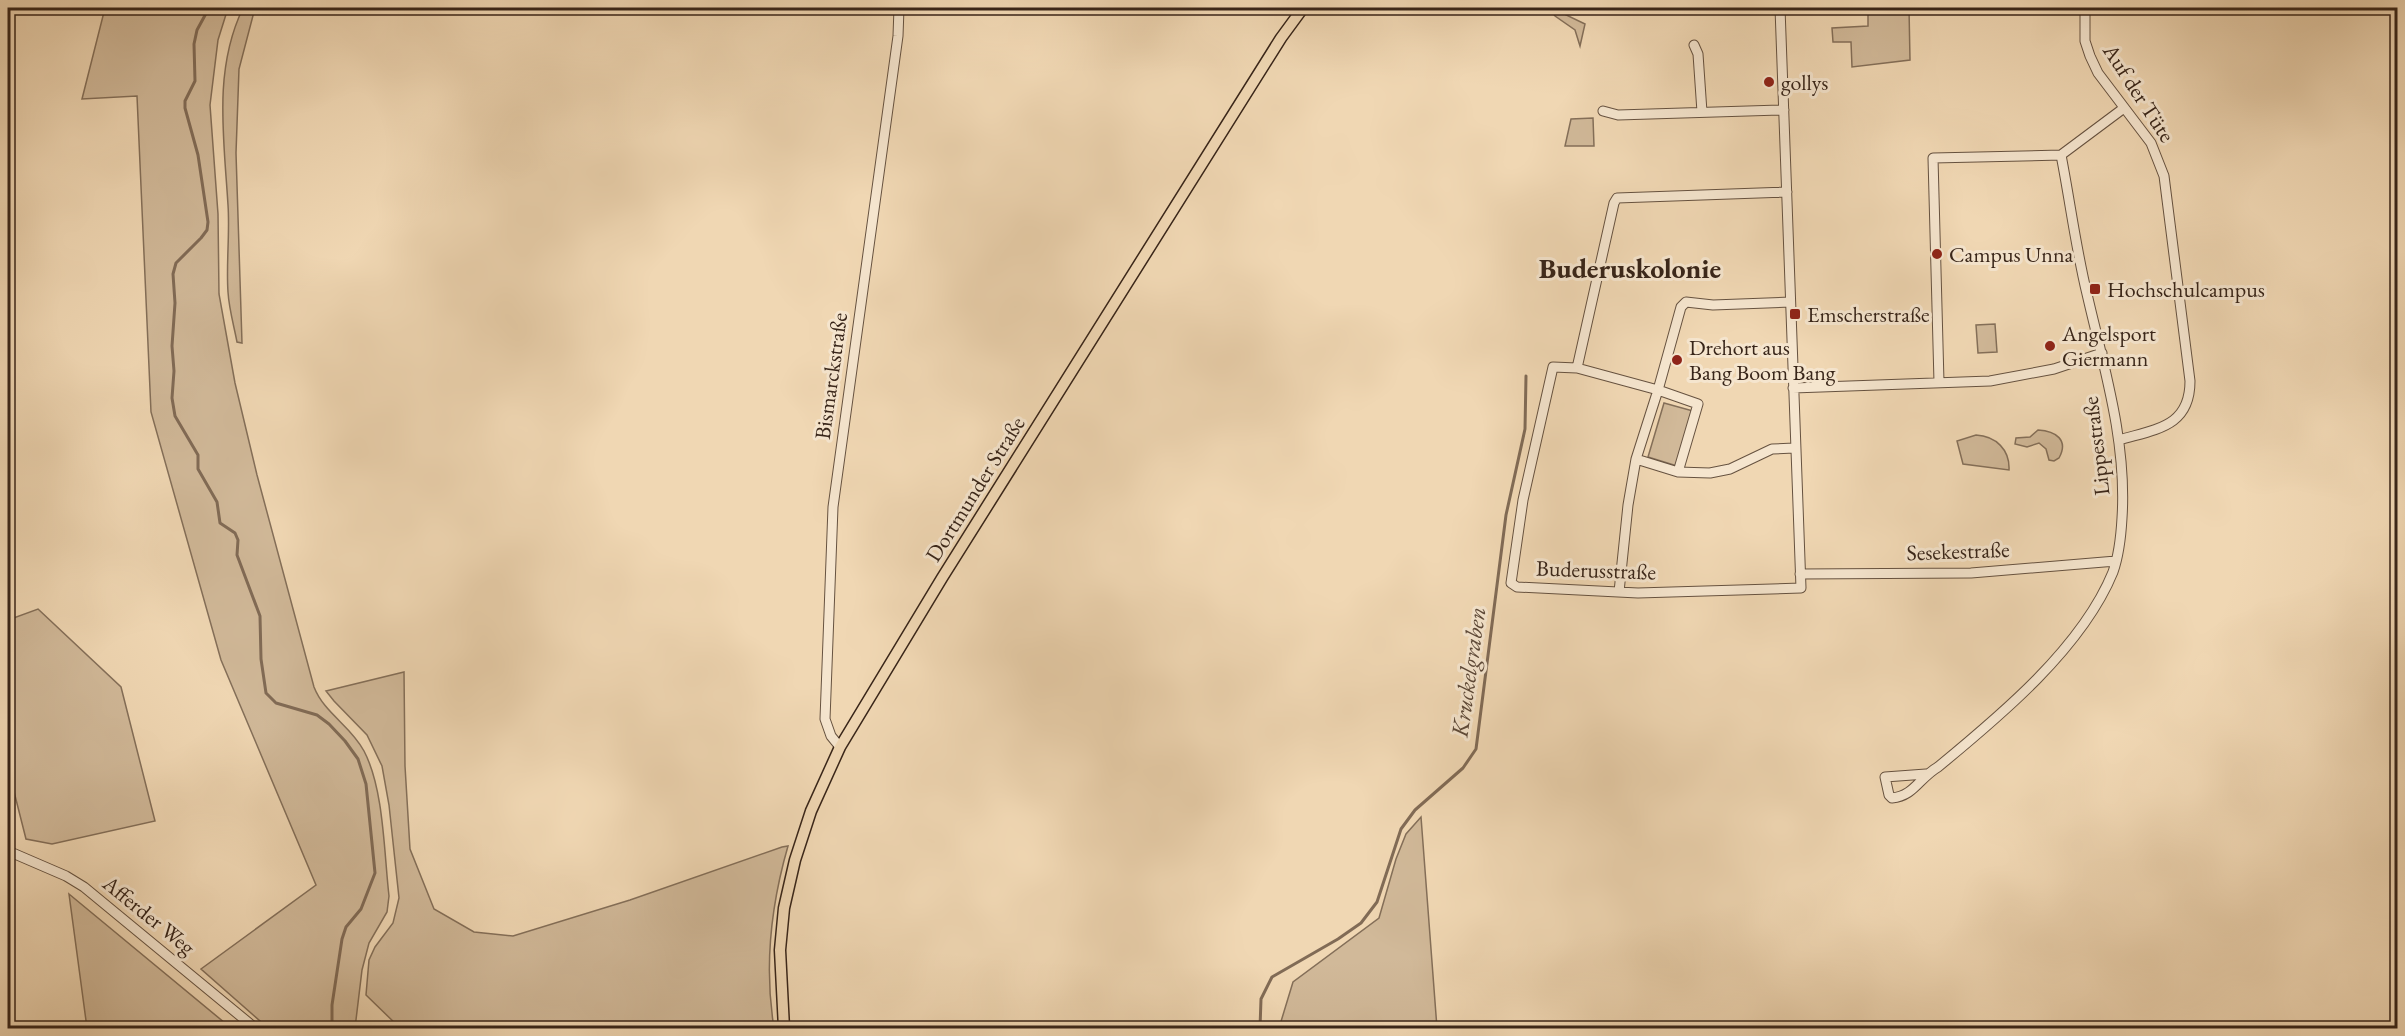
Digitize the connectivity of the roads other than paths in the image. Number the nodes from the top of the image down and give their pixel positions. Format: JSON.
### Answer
{"nodes":[{"id":1,"x":899,"y":8,"type":"edge"},
{"id":2,"x":1303,"y":8,"type":"edge"},
{"id":3,"x":1780,"y":8,"type":"edge"},
{"id":4,"x":2085,"y":8,"type":"edge"},
{"id":5,"x":1694,"y":45,"type":"dead end"},
{"id":6,"x":2124,"y":108,"type":"junction"},
{"id":7,"x":1784,"y":110,"type":"junction"},
{"id":8,"x":1603,"y":111,"type":"dead end"},
{"id":9,"x":1702,"y":112,"type":"junction"},
{"id":10,"x":2061,"y":155,"type":"junction"},
{"id":11,"x":1787,"y":192,"type":"junction"},
{"id":12,"x":1790,"y":302,"type":"junction"},
{"id":13,"x":2102,"y":353,"type":"junction"},
{"id":14,"x":1577,"y":368,"type":"junction"},
{"id":15,"x":1940,"y":382,"type":"junction"},
{"id":16,"x":1792,"y":388,"type":"junction"},
{"id":17,"x":1658,"y":390,"type":"junction"},
{"id":18,"x":2119,"y":440,"type":"junction"},
{"id":19,"x":1794,"y":448,"type":"junction"},
{"id":20,"x":1636,"y":459,"type":"junction"},
{"id":21,"x":1678,"y":472,"type":"junction"},
{"id":22,"x":2116,"y":561,"type":"junction"},
{"id":23,"x":1800,"y":574,"type":"junction"},
{"id":24,"x":1619,"y":592,"type":"junction"},
{"id":25,"x":840,"y":747,"type":"junction"},
{"id":26,"x":1926,"y":774,"type":"dead end"},
{"id":27,"x":8,"y":851,"type":"edge"},
{"id":28,"x":255,"y":1029,"type":"edge"},
{"id":29,"x":784,"y":1029,"type":"edge"}],
"edges":[{"from":1,"to":25,"type":"street","name":"Bismarckstraße"},
{"from":2,"to":25,"type":"main road","name":"Dortmunder Straße"},
{"from":3,"to":7,"type":"street"},
{"from":4,"to":6,"type":"street","name":"Auf der Tüte"},
{"from":5,"to":9,"type":"street"},
{"from":6,"to":10,"type":"street"},
{"from":6,"to":18,"type":"street","name":"Auf der Tüte"},
{"from":7,"to":9,"type":"street"},
{"from":7,"to":11,"type":"street"},
{"from":8,"to":9,"type":"street"},
{"from":10,"to":13,"type":"street","name":"Lippestraße"},
{"from":10,"to":15,"type":"street"},
{"from":11,"to":12,"type":"street"},
{"from":11,"to":14,"type":"street"},
{"from":12,"to":16,"type":"street"},
{"from":12,"to":17,"type":"street"},
{"from":13,"to":15,"type":"street"},
{"from":13,"to":18,"type":"street","name":"Lippestraße"},
{"from":14,"to":17,"type":"street"},
{"from":14,"to":24,"type":"street","name":"Buderusstraße"},
{"from":15,"to":16,"type":"street"},
{"from":16,"to":19,"type":"street"},
{"from":17,"to":20,"type":"street"},
{"from":17,"to":21,"type":"street"},
{"from":18,"to":22,"type":"street","name":"Lippestraße"},
{"from":19,"to":21,"type":"street"},
{"from":19,"to":23,"type":"street"},
{"from":20,"to":21,"type":"street"},
{"from":20,"to":24,"type":"street"},
{"from":22,"to":23,"type":"street","name":"Sesekestraße"},
{"from":22,"to":26,"type":"street","name":"Lippestraße"},
{"from":23,"to":24,"type":"street","name":"Buderusstraße"},
{"from":25,"to":29,"type":"main road","name":"Dortmunder Straße"},
{"from":27,"to":28,"type":"street","name":"Afferder Weg"}]}
